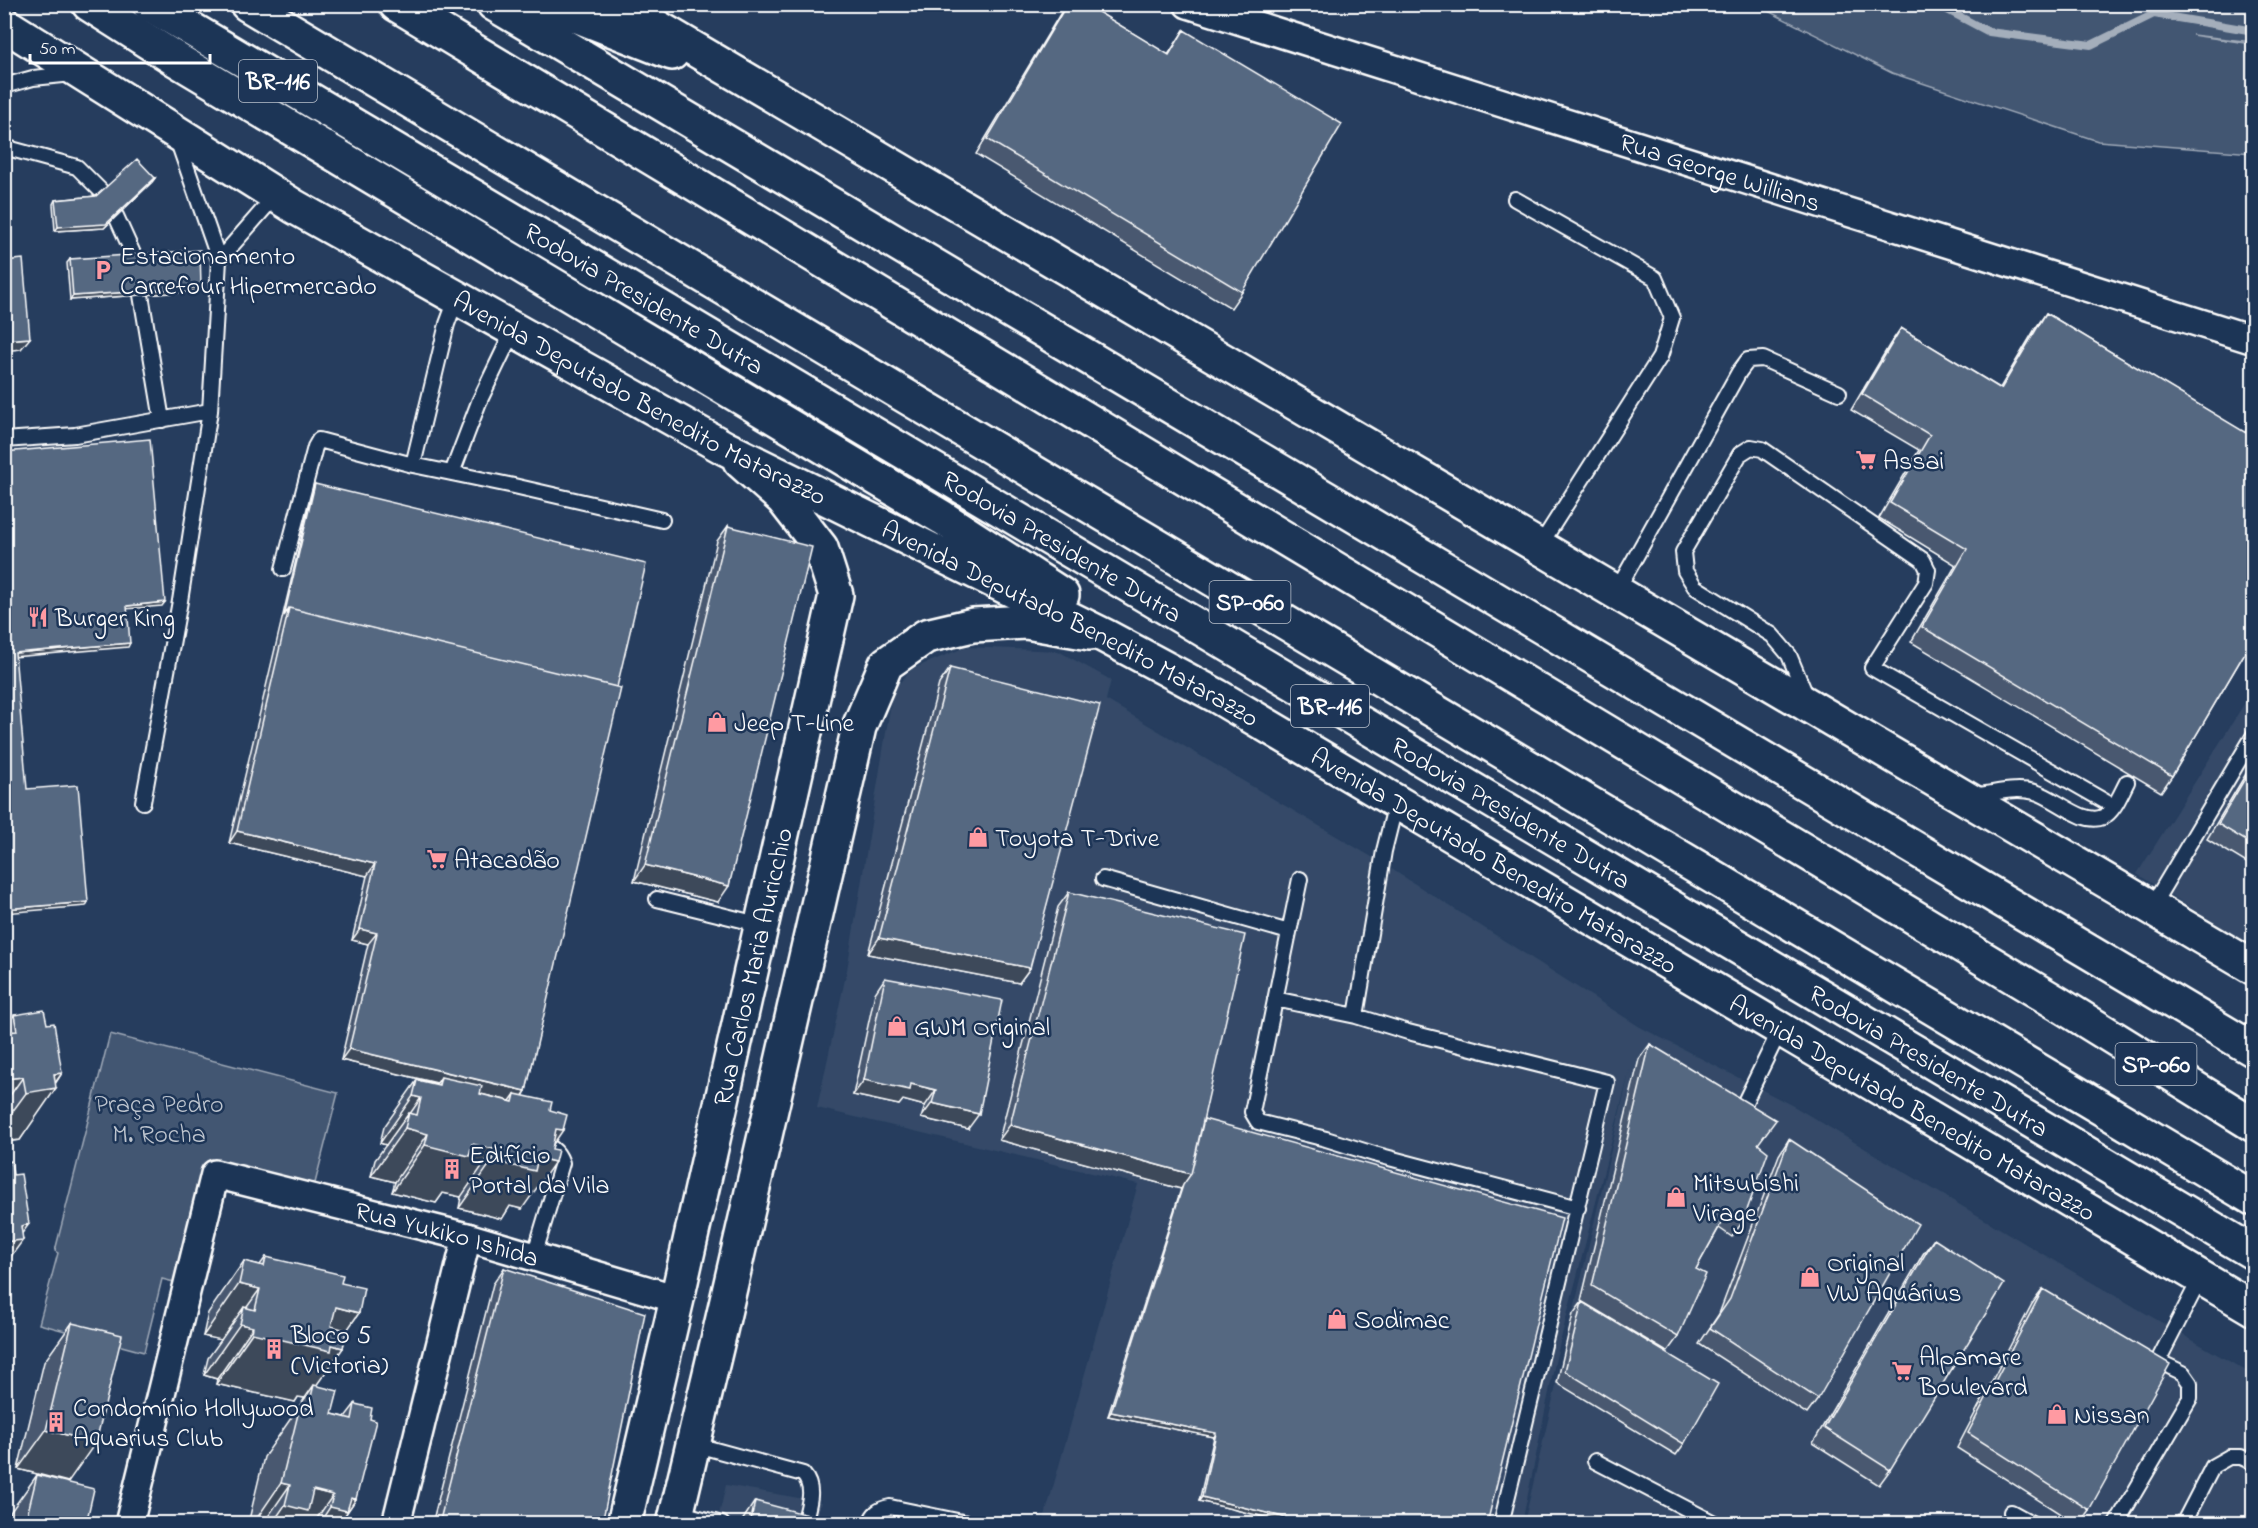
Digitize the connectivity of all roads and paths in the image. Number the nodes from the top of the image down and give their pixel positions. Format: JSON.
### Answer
{"nodes":[{"id":1,"x":89,"y":4,"type":"edge"},
{"id":2,"x":149,"y":4,"type":"edge"},
{"id":3,"x":247,"y":4,"type":"edge"},
{"id":4,"x":396,"y":4,"type":"edge"},
{"id":5,"x":494,"y":4,"type":"edge"},
{"id":6,"x":547,"y":4,"type":"edge"},
{"id":7,"x":618,"y":4,"type":"edge"},
{"id":8,"x":1188,"y":4,"type":"edge"},
{"id":9,"x":4,"y":24,"type":"edge"},
{"id":10,"x":83,"y":73,"type":"junction"},
{"id":11,"x":736,"y":74,"type":"junction"},
{"id":12,"x":4,"y":86,"type":"edge"},
{"id":13,"x":174,"y":131,"type":"junction"},
{"id":14,"x":4,"y":147,"type":"edge"},
{"id":15,"x":102,"y":192,"type":"edge"},
{"id":16,"x":276,"y":195,"type":"junction"},
{"id":17,"x":1515,"y":199,"type":"dead end"},
{"id":18,"x":116,"y":216,"type":"edge"},
{"id":19,"x":135,"y":258,"type":"edge"},
{"id":20,"x":219,"y":260,"type":"junction"},
{"id":21,"x":141,"y":295,"type":"edge"},
{"id":22,"x":457,"y":297,"type":"junction"},
{"id":23,"x":514,"y":330,"type":"junction"},
{"id":24,"x":2253,"y":340,"type":"edge"},
{"id":25,"x":1839,"y":393,"type":"dead end"},
{"id":26,"x":210,"y":411,"type":"junction"},
{"id":27,"x":162,"y":420,"type":"junction"},
{"id":28,"x":4,"y":440,"type":"edge"},
{"id":29,"x":725,"y":448,"type":"junction"},
{"id":30,"x":413,"y":465,"type":"junction"},
{"id":31,"x":452,"y":473,"type":"junction"},
{"id":32,"x":662,"y":520,"type":"dead end"},
{"id":33,"x":1539,"y":547,"type":"junction"},
{"id":34,"x":284,"y":569,"type":"dead end"},
{"id":35,"x":1616,"y":592,"type":"junction"},
{"id":36,"x":1105,"y":636,"type":"junction"},
{"id":37,"x":1217,"y":696,"type":"junction"},
{"id":38,"x":1810,"y":707,"type":"junction"},
{"id":39,"x":2253,"y":735,"type":"edge"},
{"id":40,"x":2127,"y":782,"type":"dead end"},
{"id":41,"x":1963,"y":797,"type":"junction"},
{"id":42,"x":1396,"y":801,"type":"junction"},
{"id":43,"x":143,"y":802,"type":"dead end"},
{"id":44,"x":2114,"y":806,"type":"junction"},
{"id":45,"x":1103,"y":879,"type":"dead end"},
{"id":46,"x":1300,"y":879,"type":"dead end"},
{"id":47,"x":657,"y":898,"type":"dead end"},
{"id":48,"x":2151,"y":908,"type":"junction"},
{"id":49,"x":762,"y":925,"type":"junction"},
{"id":50,"x":1289,"y":932,"type":"junction"},
{"id":51,"x":2253,"y":968,"type":"edge"},
{"id":52,"x":1275,"y":999,"type":"junction"},
{"id":53,"x":1356,"y":1016,"type":"junction"},
{"id":54,"x":1780,"y":1030,"type":"junction"},
{"id":55,"x":2253,"y":1050,"type":"edge"},
{"id":56,"x":1742,"y":1108,"type":"edge"},
{"id":57,"x":2253,"y":1125,"type":"edge"},
{"id":58,"x":521,"y":1136,"type":"edge"},
{"id":59,"x":2253,"y":1199,"type":"edge"},
{"id":60,"x":1578,"y":1208,"type":"junction"},
{"id":61,"x":466,"y":1237,"type":"junction"},
{"id":62,"x":2253,"y":1253,"type":"edge"},
{"id":63,"x":534,"y":1257,"type":"junction"},
{"id":64,"x":2200,"y":1279,"type":"junction"},
{"id":65,"x":677,"y":1299,"type":"junction"},
{"id":66,"x":2253,"y":1309,"type":"edge"},
{"id":67,"x":717,"y":1344,"type":"junction"},
{"id":68,"x":693,"y":1444,"type":"junction"},
{"id":69,"x":1596,"y":1461,"type":"dead end"},
{"id":70,"x":2253,"y":1463,"type":"edge"},
{"id":71,"x":2011,"y":1512,"type":"dead end"},
{"id":72,"x":675,"y":1518,"type":"edge"},
{"id":73,"x":129,"y":1524,"type":"edge"},
{"id":74,"x":396,"y":1524,"type":"edge"},
{"id":75,"x":624,"y":1524,"type":"edge"},
{"id":76,"x":722,"y":1524,"type":"edge"},
{"id":77,"x":804,"y":1524,"type":"edge"},
{"id":78,"x":870,"y":1524,"type":"edge"},
{"id":79,"x":972,"y":1524,"type":"edge"},
{"id":80,"x":1501,"y":1524,"type":"edge"},
{"id":81,"x":1716,"y":1524,"type":"edge"},
{"id":82,"x":2033,"y":1524,"type":"edge"},
{"id":83,"x":2116,"y":1524,"type":"edge"},
{"id":84,"x":2183,"y":1524,"type":"edge"}],
"edges":[{"from":1,"to":37,"type":"main road"},
{"from":2,"to":62,"type":"main road","name":"Rodovia Presidente Dutra","number":"BR-116"},
{"from":3,"to":59,"type":"main road","name":"Rodovia Presidente Dutra","number":"SP-060"},
{"from":4,"to":57,"type":"main road","number":"SP-060"},
{"from":5,"to":55,"type":"main road"},
{"from":6,"to":11,"type":"main road"},
{"from":7,"to":11,"type":"main road"},
{"from":8,"to":24,"type":"street","name":"Rua George Willians"},
{"from":9,"to":10,"type":"main road","name":"Avenida Deputado Benedito Matarazzo"},
{"from":10,"to":12,"type":"lane"},
{"from":10,"to":13,"type":"main road","name":"Avenida Deputado Benedito Matarazzo"},
{"from":11,"to":33,"type":"main road"},
{"from":13,"to":16,"type":"main road","name":"Avenida Deputado Benedito Matarazzo"},
{"from":13,"to":20,"type":"lane"},
{"from":14,"to":15,"type":"lane"},
{"from":16,"to":20,"type":"lane"},
{"from":16,"to":22,"type":"main road","name":"Avenida Deputado Benedito Matarazzo"},
{"from":17,"to":33,"type":"lane"},
{"from":18,"to":19,"type":"lane"},
{"from":20,"to":26,"type":"lane"},
{"from":21,"to":27,"type":"lane"},
{"from":22,"to":23,"type":"main road","name":"Avenida Deputado Benedito Matarazzo"},
{"from":22,"to":30,"type":"lane"},
{"from":23,"to":29,"type":"main road","name":"Avenida Deputado Benedito Matarazzo"},
{"from":23,"to":31,"type":"lane"},
{"from":25,"to":35,"type":"lane"},
{"from":26,"to":27,"type":"lane"},
{"from":26,"to":43,"type":"lane"},
{"from":27,"to":28,"type":"lane"},
{"from":29,"to":36,"type":"main road","name":"Avenida Deputado Benedito Matarazzo"},
{"from":29,"to":49,"type":"main road","name":"Rua Carlos Maria Auricchio"},
{"from":30,"to":31,"type":"lane"},
{"from":30,"to":34,"type":"lane"},
{"from":31,"to":32,"type":"lane"},
{"from":33,"to":35,"type":"main road"},
{"from":35,"to":38,"type":"main road"},
{"from":36,"to":37,"type":"main road","name":"Avenida Deputado Benedito Matarazzo"},
{"from":36,"to":67,"type":"main road","name":"Rua Carlos Maria Auricchio"},
{"from":37,"to":42,"type":"main road","name":"Avenida Deputado Benedito Matarazzo"},
{"from":38,"to":41,"type":"main road"},
{"from":38,"to":44,"type":"lane"},
{"from":39,"to":48,"type":"lane"},
{"from":40,"to":44,"type":"lane"},
{"from":41,"to":44,"type":"lane"},
{"from":41,"to":48,"type":"main road"},
{"from":42,"to":53,"type":"lane"},
{"from":42,"to":54,"type":"main road","name":"Avenida Deputado Benedito Matarazzo"},
{"from":45,"to":50,"type":"lane"},
{"from":46,"to":50,"type":"lane"},
{"from":47,"to":49,"type":"lane"},
{"from":48,"to":51,"type":"main road"},
{"from":49,"to":65,"type":"main road","name":"Rua Carlos Maria Auricchio"},
{"from":50,"to":52,"type":"lane"},
{"from":52,"to":53,"type":"lane"},
{"from":52,"to":60,"type":"lane"},
{"from":53,"to":60,"type":"lane"},
{"from":54,"to":56,"type":"lane"},
{"from":54,"to":64,"type":"main road","name":"Avenida Deputado Benedito Matarazzo"},
{"from":58,"to":63,"type":"lane"},
{"from":60,"to":80,"type":"lane"},
{"from":61,"to":63,"type":"street","name":"Rua Yukiko Ishida"},
{"from":61,"to":73,"type":"street","name":"Rua Yukiko Ishida"},
{"from":61,"to":74,"type":"street"},
{"from":63,"to":65,"type":"street","name":"Rua Yukiko Ishida"},
{"from":64,"to":66,"type":"main road","name":"Avenida Deputado Benedito Matarazzo"},
{"from":64,"to":83,"type":"lane"},
{"from":65,"to":67,"type":"main road"},
{"from":65,"to":75,"type":"main road","name":"Rua Carlos Maria Auricchio"},
{"from":67,"to":68,"type":"main road","name":"Rua Carlos Maria Auricchio"},
{"from":68,"to":72,"type":"main road","name":"Rua Carlos Maria Auricchio"},
{"from":68,"to":77,"type":"lane"},
{"from":69,"to":81,"type":"lane"},
{"from":70,"to":84,"type":"lane"},
{"from":71,"to":82,"type":"lane"},
{"from":72,"to":76,"type":"lane"},
{"from":78,"to":79,"type":"lane"}]}
